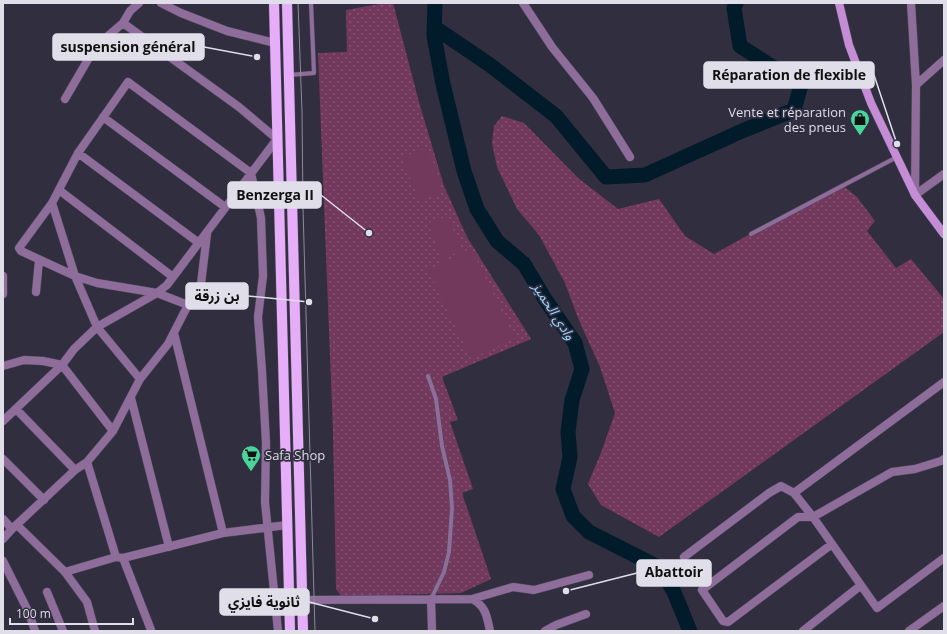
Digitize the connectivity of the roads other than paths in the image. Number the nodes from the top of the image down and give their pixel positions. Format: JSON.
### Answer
{"nodes":[{"id":1,"x":139,"y":3,"type":"edge"},
{"id":2,"x":161,"y":3,"type":"edge"},
{"id":3,"x":274,"y":3,"type":"edge"},
{"id":4,"x":287,"y":3,"type":"edge"},
{"id":5,"x":311,"y":3,"type":"edge"},
{"id":6,"x":523,"y":3,"type":"edge"},
{"id":7,"x":839,"y":3,"type":"edge"},
{"id":8,"x":911,"y":3,"type":"edge"},
{"id":9,"x":123,"y":23,"type":"junction"},
{"id":10,"x":275,"y":43,"type":"junction"},
{"id":11,"x":944,"y":60,"type":"edge"},
{"id":12,"x":289,"y":75,"type":"junction"},
{"id":13,"x":916,"y":85,"type":"junction"},
{"id":14,"x":65,"y":99,"type":"dead end"},
{"id":15,"x":103,"y":117,"type":"junction"},
{"id":16,"x":277,"y":139,"type":"junction"},
{"id":17,"x":78,"y":153,"type":"junction"},
{"id":18,"x":630,"y":156,"type":"dead end"},
{"id":19,"x":897,"y":157,"type":"junction"},
{"id":20,"x":251,"y":173,"type":"junction"},
{"id":21,"x":944,"y":174,"type":"edge"},
{"id":22,"x":59,"y":190,"type":"junction"},
{"id":23,"x":915,"y":195,"type":"junction"},
{"id":24,"x":52,"y":203,"type":"junction"},
{"id":25,"x":225,"y":207,"type":"junction"},
{"id":26,"x":206,"y":234,"type":"junction"},
{"id":27,"x":751,"y":234,"type":"dead end"},
{"id":28,"x":944,"y":234,"type":"edge"},
{"id":29,"x":199,"y":243,"type":"junction"},
{"id":30,"x":39,"y":260,"type":"junction"},
{"id":31,"x":3,"y":276,"type":"edge"},
{"id":32,"x":75,"y":276,"type":"junction"},
{"id":33,"x":173,"y":277,"type":"junction"},
{"id":34,"x":36,"y":292,"type":"dead end"},
{"id":35,"x":157,"y":293,"type":"junction"},
{"id":36,"x":3,"y":294,"type":"edge"},
{"id":37,"x":188,"y":305,"type":"junction"},
{"id":38,"x":97,"y":327,"type":"junction"},
{"id":39,"x":174,"y":334,"type":"junction"},
{"id":40,"x":62,"y":365,"type":"junction"},
{"id":41,"x":3,"y":366,"type":"edge"},
{"id":42,"x":428,"y":376,"type":"dead end"},
{"id":43,"x":140,"y":379,"type":"junction"},
{"id":44,"x":944,"y":382,"type":"edge"},
{"id":45,"x":131,"y":398,"type":"junction"},
{"id":46,"x":16,"y":409,"type":"junction"},
{"id":47,"x":3,"y":421,"type":"edge"},
{"id":48,"x":113,"y":431,"type":"junction"},
{"id":49,"x":3,"y":459,"type":"edge"},
{"id":50,"x":944,"y":459,"type":"edge"},
{"id":51,"x":87,"y":462,"type":"junction"},
{"id":52,"x":75,"y":470,"type":"junction"},
{"id":53,"x":794,"y":493,"type":"junction"},
{"id":54,"x":44,"y":500,"type":"junction"},
{"id":55,"x":813,"y":517,"type":"junction"},
{"id":56,"x":3,"y":519,"type":"edge"},
{"id":57,"x":287,"y":524,"type":"junction"},
{"id":58,"x":14,"y":527,"type":"junction"},
{"id":59,"x":269,"y":528,"type":"junction"},
{"id":60,"x":223,"y":533,"type":"junction"},
{"id":61,"x":3,"y":539,"type":"edge"},
{"id":62,"x":832,"y":544,"type":"junction"},
{"id":63,"x":169,"y":547,"type":"junction"},
{"id":64,"x":120,"y":557,"type":"junction"},
{"id":65,"x":684,"y":557,"type":"dead end"},
{"id":66,"x":944,"y":558,"type":"edge"},
{"id":67,"x":3,"y":561,"type":"edge"},
{"id":68,"x":65,"y":572,"type":"junction"},
{"id":69,"x":589,"y":574,"type":"dead end"},
{"id":70,"x":860,"y":586,"type":"junction"},
{"id":71,"x":46,"y":592,"type":"dead end"},
{"id":72,"x":431,"y":599,"type":"junction"},
{"id":73,"x":472,"y":599,"type":"junction"},
{"id":74,"x":302,"y":600,"type":"junction"},
{"id":75,"x":944,"y":606,"type":"edge"},
{"id":76,"x":586,"y":614,"type":"dead end"},
{"id":77,"x":920,"y":628,"type":"edge"},
{"id":78,"x":35,"y":631,"type":"edge"},
{"id":79,"x":63,"y":631,"type":"edge"},
{"id":80,"x":95,"y":631,"type":"edge"},
{"id":81,"x":151,"y":631,"type":"edge"},
{"id":82,"x":278,"y":631,"type":"edge"},
{"id":83,"x":290,"y":631,"type":"edge"},
{"id":84,"x":303,"y":631,"type":"edge"},
{"id":85,"x":432,"y":631,"type":"edge"},
{"id":86,"x":490,"y":631,"type":"edge"},
{"id":87,"x":545,"y":631,"type":"edge"},
{"id":88,"x":803,"y":631,"type":"edge"},
{"id":89,"x":910,"y":631,"type":"edge"}],
"edges":[{"from":1,"to":9,"type":"street"},
{"from":2,"to":10,"type":"street"},
{"from":3,"to":10,"type":"main road"},
{"from":4,"to":12,"type":"main road"},
{"from":5,"to":12,"type":"lane"},
{"from":6,"to":18,"type":"street"},
{"from":7,"to":19,"type":"main road"},
{"from":8,"to":13,"type":"street"},
{"from":9,"to":14,"type":"street"},
{"from":9,"to":16,"type":"street"},
{"from":10,"to":16,"type":"main road"},
{"from":11,"to":13,"type":"street"},
{"from":12,"to":74,"type":"main road"},
{"from":13,"to":23,"type":"street"},
{"from":15,"to":17,"type":"street"},
{"from":15,"to":20,"type":"street"},
{"from":15,"to":25,"type":"street"},
{"from":16,"to":20,"type":"street"},
{"from":16,"to":57,"type":"main road"},
{"from":17,"to":22,"type":"street"},
{"from":17,"to":29,"type":"street"},
{"from":19,"to":23,"type":"main road"},
{"from":19,"to":27,"type":"lane"},
{"from":20,"to":25,"type":"street"},
{"from":20,"to":59,"type":"street"},
{"from":21,"to":23,"type":"street"},
{"from":22,"to":24,"type":"street"},
{"from":22,"to":33,"type":"street"},
{"from":23,"to":28,"type":"main road"},
{"from":24,"to":30,"type":"street"},
{"from":24,"to":32,"type":"street"},
{"from":25,"to":26,"type":"street"},
{"from":26,"to":29,"type":"street"},
{"from":26,"to":37,"type":"street"},
{"from":29,"to":33,"type":"street"},
{"from":30,"to":32,"type":"street"},
{"from":30,"to":34,"type":"street"},
{"from":31,"to":36,"type":"street"},
{"from":32,"to":35,"type":"street"},
{"from":32,"to":38,"type":"street"},
{"from":33,"to":35,"type":"street"},
{"from":35,"to":37,"type":"street"},
{"from":35,"to":38,"type":"street"},
{"from":37,"to":39,"type":"street"},
{"from":38,"to":40,"type":"street"},
{"from":38,"to":43,"type":"street"},
{"from":39,"to":43,"type":"street"},
{"from":39,"to":60,"type":"street"},
{"from":40,"to":41,"type":"street"},
{"from":40,"to":46,"type":"street"},
{"from":40,"to":48,"type":"street"},
{"from":42,"to":72,"type":"lane"},
{"from":43,"to":45,"type":"street"},
{"from":44,"to":53,"type":"street"},
{"from":45,"to":48,"type":"street"},
{"from":45,"to":63,"type":"street"},
{"from":46,"to":47,"type":"street"},
{"from":46,"to":52,"type":"street"},
{"from":48,"to":51,"type":"street"},
{"from":49,"to":54,"type":"street"},
{"from":50,"to":55,"type":"street"},
{"from":51,"to":52,"type":"street"},
{"from":51,"to":64,"type":"street"},
{"from":52,"to":54,"type":"street"},
{"from":53,"to":55,"type":"street"},
{"from":53,"to":65,"type":"street"},
{"from":54,"to":58,"type":"street"},
{"from":55,"to":62,"type":"street"},
{"from":55,"to":62,"type":"street"},
{"from":56,"to":58,"type":"street"},
{"from":57,"to":59,"type":"street"},
{"from":57,"to":83,"type":"main road"},
{"from":58,"to":61,"type":"street"},
{"from":58,"to":68,"type":"street"},
{"from":59,"to":60,"type":"street"},
{"from":59,"to":82,"type":"street"},
{"from":60,"to":63,"type":"street"},
{"from":62,"to":70,"type":"street"},
{"from":63,"to":64,"type":"street"},
{"from":64,"to":68,"type":"street"},
{"from":64,"to":81,"type":"street"},
{"from":66,"to":70,"type":"street"},
{"from":67,"to":78,"type":"street"},
{"from":68,"to":80,"type":"street"},
{"from":69,"to":73,"type":"street"},
{"from":70,"to":88,"type":"street"},
{"from":71,"to":79,"type":"street"},
{"from":72,"to":73,"type":"street"},
{"from":72,"to":74,"type":"street"},
{"from":72,"to":85,"type":"street"},
{"from":73,"to":86,"type":"street"},
{"from":74,"to":84,"type":"main road"},
{"from":75,"to":77,"type":"street"},
{"from":76,"to":87,"type":"street"},
{"from":77,"to":89,"type":"street"}]}
